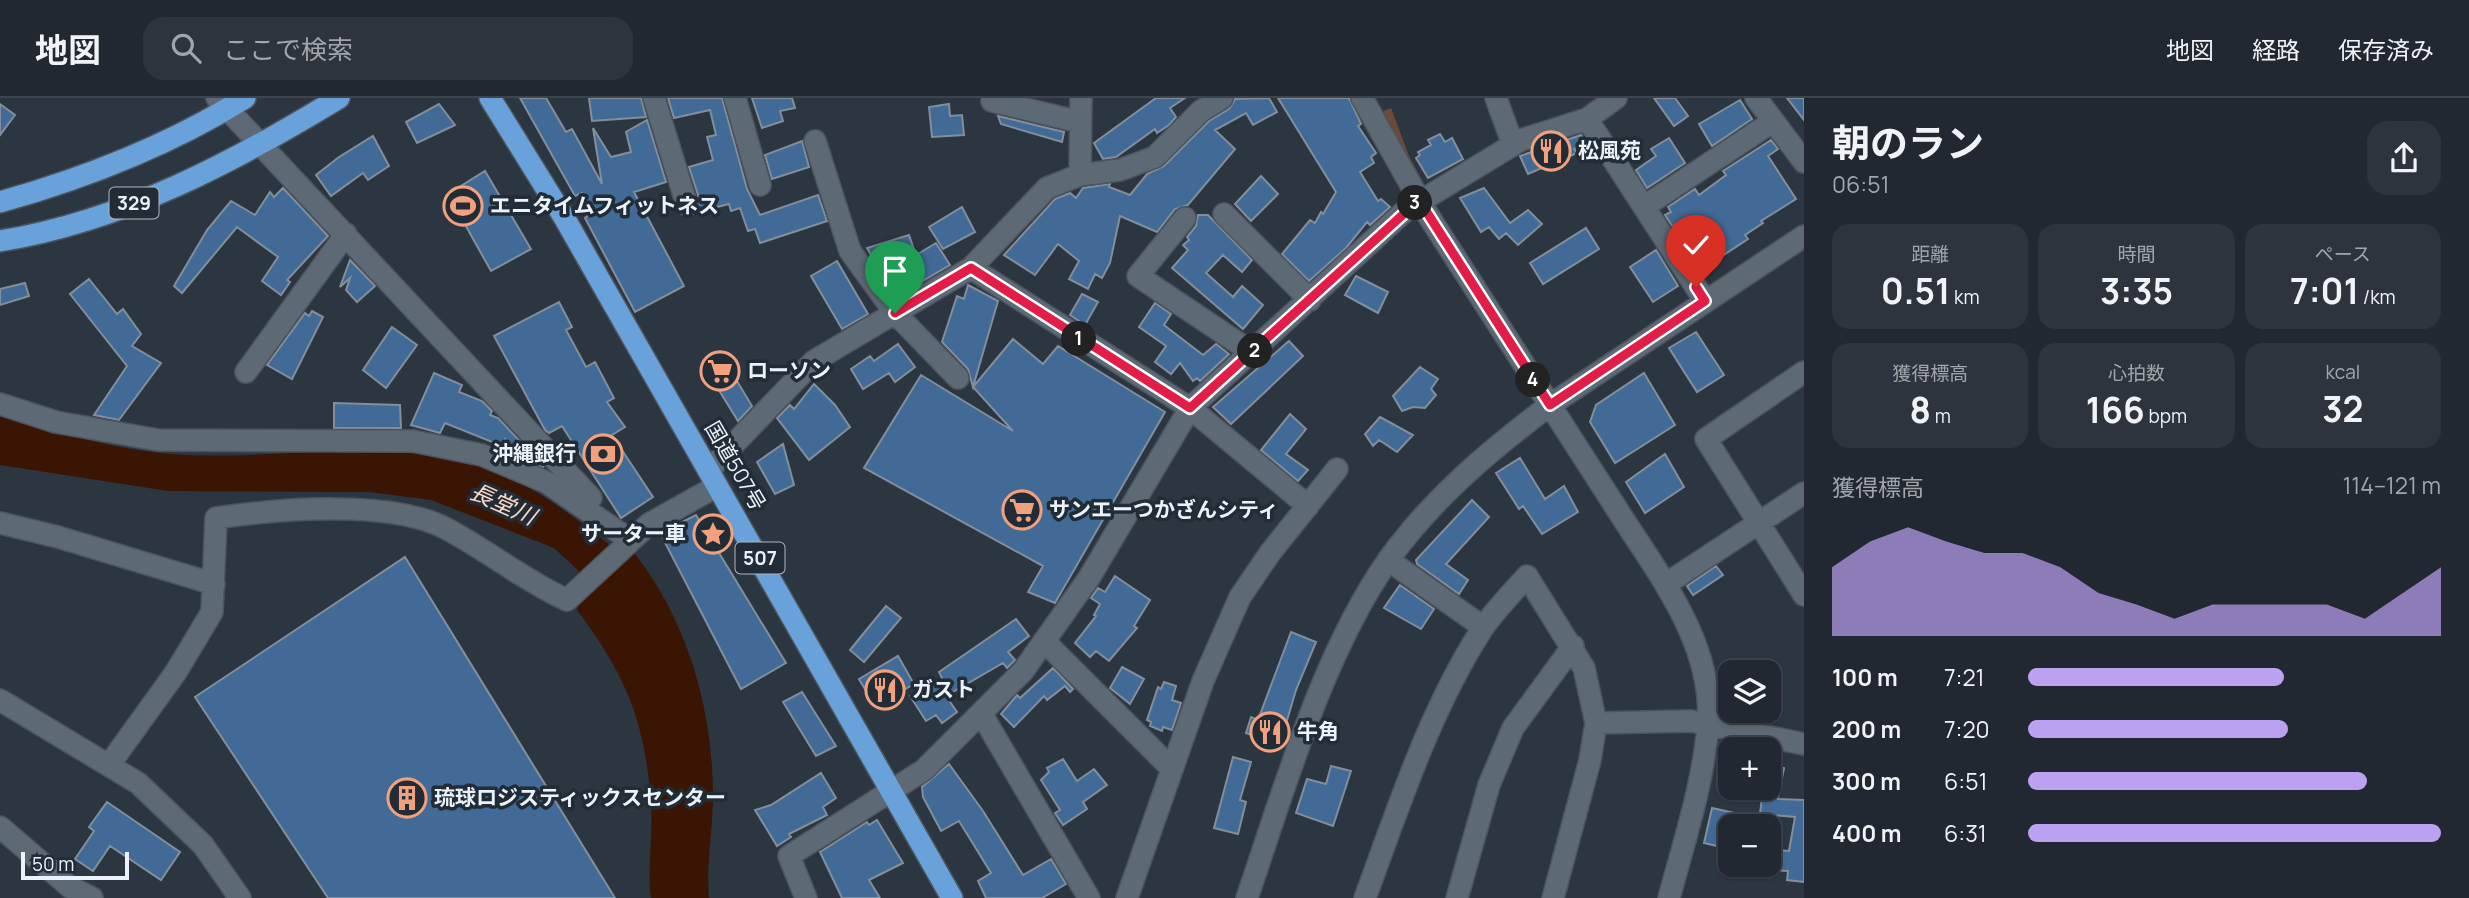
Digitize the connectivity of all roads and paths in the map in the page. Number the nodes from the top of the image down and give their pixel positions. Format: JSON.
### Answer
{"nodes":[{"id":1,"x":245,"y":98,"type":"edge"},
{"id":2,"x":339,"y":98,"type":"edge"},
{"id":3,"x":490,"y":98,"type":"edge"},
{"id":4,"x":654,"y":98,"type":"edge"},
{"id":5,"x":736,"y":98,"type":"edge"},
{"id":6,"x":1080,"y":98,"type":"edge"},
{"id":7,"x":1222,"y":98,"type":"edge"},
{"id":8,"x":1362,"y":98,"type":"edge"},
{"id":9,"x":1496,"y":98,"type":"edge"},
{"id":10,"x":1616,"y":98,"type":"edge"},
{"id":11,"x":1756,"y":98,"type":"edge"},
{"id":12,"x":992,"y":101,"type":"dead end"},
{"id":13,"x":222,"y":104,"type":"edge"},
{"id":14,"x":1587,"y":119,"type":"junction"},
{"id":15,"x":1080,"y":121,"type":"junction"},
{"id":16,"x":1772,"y":122,"type":"junction"},
{"id":17,"x":816,"y":141,"type":"dead end"},
{"id":18,"x":261,"y":145,"type":"junction"},
{"id":19,"x":1513,"y":145,"type":"junction"},
{"id":20,"x":1804,"y":162,"type":"edge"},
{"id":21,"x":1080,"y":175,"type":"junction"},
{"id":22,"x":760,"y":186,"type":"dead end"},
{"id":23,"x":1419,"y":200,"type":"junction"},
{"id":24,"x":0,"y":202,"type":"edge"},
{"id":25,"x":687,"y":205,"type":"dead end"},
{"id":26,"x":1646,"y":206,"type":"junction"},
{"id":27,"x":1224,"y":214,"type":"dead end"},
{"id":28,"x":1185,"y":218,"type":"dead end"},
{"id":29,"x":346,"y":234,"type":"junction"},
{"id":30,"x":1804,"y":236,"type":"edge"},
{"id":31,"x":0,"y":241,"type":"edge"},
{"id":32,"x":971,"y":268,"type":"junction"},
{"id":33,"x":1310,"y":300,"type":"junction"},
{"id":34,"x":1705,"y":301,"type":"junction"},
{"id":35,"x":895,"y":313,"type":"junction"},
{"id":36,"x":1253,"y":353,"type":"junction"},
{"id":37,"x":246,"y":372,"type":"dead end"},
{"id":38,"x":1804,"y":372,"type":"edge"},
{"id":39,"x":958,"y":378,"type":"dead end"},
{"id":40,"x":0,"y":404,"type":"edge"},
{"id":41,"x":1550,"y":405,"type":"junction"},
{"id":42,"x":1190,"y":408,"type":"junction"},
{"id":43,"x":1337,"y":469,"type":"dead end"},
{"id":44,"x":713,"y":478,"type":"junction"},
{"id":45,"x":1804,"y":493,"type":"edge"},
{"id":46,"x":591,"y":498,"type":"dead end"},
{"id":47,"x":1308,"y":506,"type":"junction"},
{"id":48,"x":0,"y":523,"type":"edge"},
{"id":49,"x":1757,"y":524,"type":"junction"},
{"id":50,"x":627,"y":543,"type":"junction"},
{"id":51,"x":1388,"y":560,"type":"junction"},
{"id":52,"x":214,"y":584,"type":"junction"},
{"id":53,"x":1666,"y":584,"type":"junction"},
{"id":54,"x":1804,"y":595,"type":"edge"},
{"id":55,"x":1483,"y":627,"type":"junction"},
{"id":56,"x":1044,"y":641,"type":"junction"},
{"id":57,"x":1573,"y":646,"type":"junction"},
{"id":58,"x":0,"y":700,"type":"edge"},
{"id":59,"x":981,"y":713,"type":"junction"},
{"id":60,"x":1596,"y":723,"type":"junction"},
{"id":61,"x":1708,"y":725,"type":"junction"},
{"id":62,"x":1804,"y":744,"type":"edge"},
{"id":63,"x":109,"y":765,"type":"junction"},
{"id":64,"x":1172,"y":768,"type":"junction"},
{"id":65,"x":891,"y":791,"type":"junction"},
{"id":66,"x":0,"y":827,"type":"edge"},
{"id":67,"x":231,"y":895,"type":"edge"},
{"id":68,"x":92,"y":898,"type":"edge"},
{"id":69,"x":806,"y":898,"type":"edge"},
{"id":70,"x":952,"y":898,"type":"edge"},
{"id":71,"x":1089,"y":898,"type":"edge"},
{"id":72,"x":1127,"y":898,"type":"edge"},
{"id":73,"x":1247,"y":898,"type":"edge"},
{"id":74,"x":1365,"y":898,"type":"edge"},
{"id":75,"x":1457,"y":898,"type":"edge"},
{"id":76,"x":1553,"y":898,"type":"edge"},
{"id":77,"x":1669,"y":898,"type":"edge"}],
"edges":[{"from":1,"to":13,"type":"highway","number":"329"},
{"from":2,"to":18,"type":"highway","number":"329"},
{"from":3,"to":44,"type":"highway","name":"国道507号","number":"507"},
{"from":4,"to":25,"type":"street"},
{"from":5,"to":22,"type":"street"},
{"from":6,"to":15,"type":"street"},
{"from":7,"to":21,"type":"street"},
{"from":8,"to":23,"type":"street"},
{"from":9,"to":19,"type":"street"},
{"from":10,"to":14,"type":"street"},
{"from":11,"to":16,"type":"street"},
{"from":12,"to":15,"type":"street"},
{"from":13,"to":18,"type":"street"},
{"from":13,"to":24,"type":"highway","number":"329"},
{"from":14,"to":19,"type":"street"},
{"from":14,"to":26,"type":"street"},
{"from":15,"to":21,"type":"street"},
{"from":16,"to":20,"type":"street"},
{"from":16,"to":26,"type":"street"},
{"from":17,"to":35,"type":"street"},
{"from":18,"to":29,"type":"street"},
{"from":18,"to":31,"type":"highway","number":"329"},
{"from":19,"to":23,"type":"street"},
{"from":21,"to":32,"type":"street"},
{"from":23,"to":33,"type":"street"},
{"from":23,"to":41,"type":"street"},
{"from":26,"to":34,"type":"street"},
{"from":27,"to":33,"type":"street"},
{"from":28,"to":36,"type":"street"},
{"from":29,"to":37,"type":"street"},
{"from":29,"to":46,"type":"street"},
{"from":30,"to":34,"type":"street"},
{"from":32,"to":35,"type":"street"},
{"from":32,"to":42,"type":"street"},
{"from":33,"to":36,"type":"street"},
{"from":34,"to":41,"type":"street"},
{"from":35,"to":39,"type":"street"},
{"from":35,"to":44,"type":"street"},
{"from":36,"to":42,"type":"street"},
{"from":38,"to":49,"type":"street"},
{"from":40,"to":50,"type":"street"},
{"from":41,"to":51,"type":"street"},
{"from":41,"to":53,"type":"street"},
{"from":42,"to":47,"type":"street"},
{"from":42,"to":56,"type":"street"},
{"from":43,"to":47,"type":"street"},
{"from":44,"to":50,"type":"street"},
{"from":44,"to":65,"type":"highway","name":"国道507号","number":"507"},
{"from":45,"to":49,"type":"street"},
{"from":47,"to":64,"type":"street"},
{"from":48,"to":52,"type":"street"},
{"from":49,"to":53,"type":"street"},
{"from":49,"to":54,"type":"street"},
{"from":50,"to":52,"type":"street"},
{"from":51,"to":55,"type":"street"},
{"from":51,"to":73,"type":"street"},
{"from":52,"to":63,"type":"street"},
{"from":53,"to":61,"type":"street"},
{"from":55,"to":57,"type":"street"},
{"from":55,"to":74,"type":"street"},
{"from":56,"to":59,"type":"street"},
{"from":56,"to":64,"type":"street"},
{"from":57,"to":60,"type":"street"},
{"from":57,"to":75,"type":"street"},
{"from":58,"to":63,"type":"street"},
{"from":59,"to":65,"type":"street"},
{"from":59,"to":71,"type":"street"},
{"from":60,"to":61,"type":"street"},
{"from":60,"to":76,"type":"street"},
{"from":61,"to":62,"type":"street"},
{"from":61,"to":77,"type":"street"},
{"from":63,"to":67,"type":"street"},
{"from":64,"to":72,"type":"street"},
{"from":65,"to":69,"type":"street"},
{"from":65,"to":70,"type":"highway","name":"国道507号","number":"507"},
{"from":66,"to":68,"type":"street"}]}
